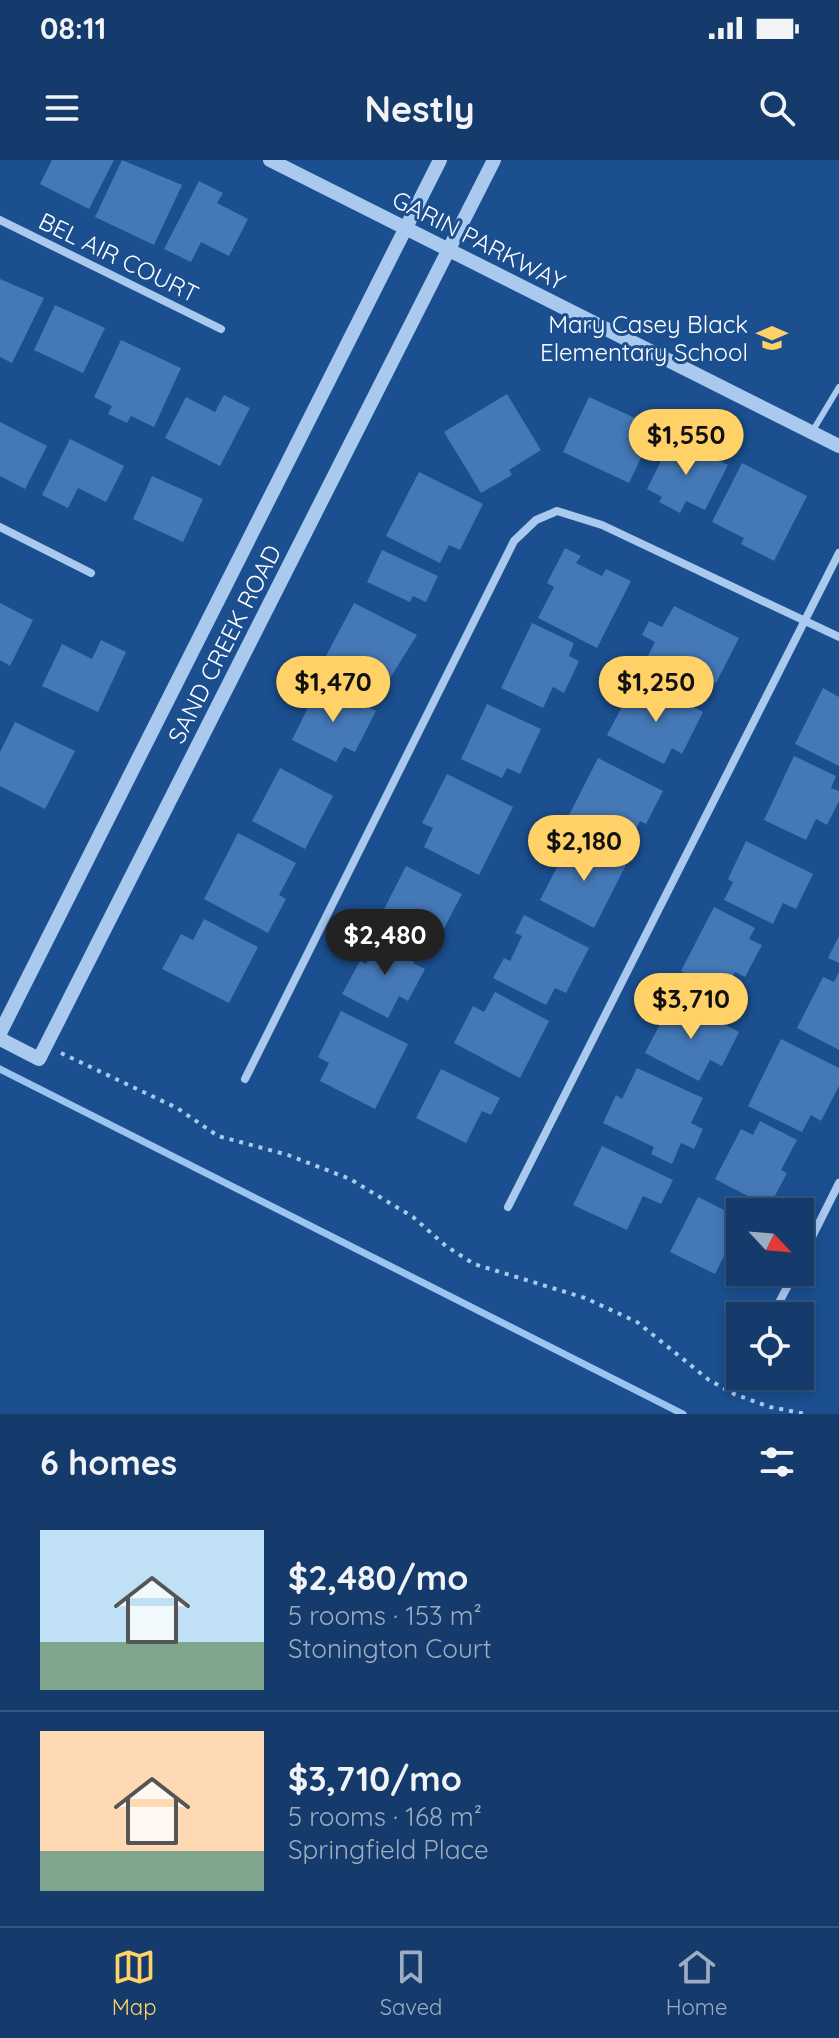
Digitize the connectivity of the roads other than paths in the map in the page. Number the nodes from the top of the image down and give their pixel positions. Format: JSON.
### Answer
{"nodes":[{"id":1,"x":270,"y":160,"type":"edge"},
{"id":2,"x":440,"y":160,"type":"edge"},
{"id":3,"x":494,"y":160,"type":"edge"},
{"id":4,"x":0,"y":220,"type":"edge"},
{"id":5,"x":406,"y":228,"type":"junction"},
{"id":6,"x":449,"y":249,"type":"junction"},
{"id":7,"x":221,"y":329,"type":"dead end"},
{"id":8,"x":839,"y":387,"type":"edge"},
{"id":9,"x":812,"y":432,"type":"junction"},
{"id":10,"x":839,"y":446,"type":"edge"},
{"id":11,"x":0,"y":527,"type":"edge"},
{"id":12,"x":839,"y":553,"type":"edge"},
{"id":13,"x":91,"y":573,"type":"dead end"},
{"id":14,"x":805,"y":620,"type":"junction"},
{"id":15,"x":839,"y":637,"type":"edge"},
{"id":16,"x":0,"y":1033,"type":"edge"},
{"id":17,"x":0,"y":1039,"type":"edge"},
{"id":18,"x":245,"y":1079,"type":"dead end"},
{"id":19,"x":839,"y":1183,"type":"edge"},
{"id":20,"x":508,"y":1207,"type":"dead end"},
{"id":21,"x":814,"y":1233,"type":"edge"}],
"edges":[{"from":1,"to":5,"type":"street","name":"GARIN PARKWAY"},
{"from":2,"to":5,"type":"street","name":"SAND CREEK ROAD"},
{"from":3,"to":6,"type":"street","name":"SAND CREEK ROAD"},
{"from":4,"to":7,"type":"street","name":"BEL AIR COURT"},
{"from":5,"to":6,"type":"street","name":"GARIN PARKWAY"},
{"from":5,"to":16,"type":"street","name":"SAND CREEK ROAD"},
{"from":6,"to":9,"type":"street","name":"GARIN PARKWAY"},
{"from":6,"to":17,"type":"street","name":"SAND CREEK ROAD"},
{"from":8,"to":9,"type":"lane"},
{"from":9,"to":10,"type":"street","name":"GARIN PARKWAY"},
{"from":11,"to":13,"type":"street"},
{"from":12,"to":14,"type":"street"},
{"from":14,"to":15,"type":"street"},
{"from":14,"to":18,"type":"street"},
{"from":14,"to":20,"type":"street"},
{"from":19,"to":21,"type":"street"}]}
